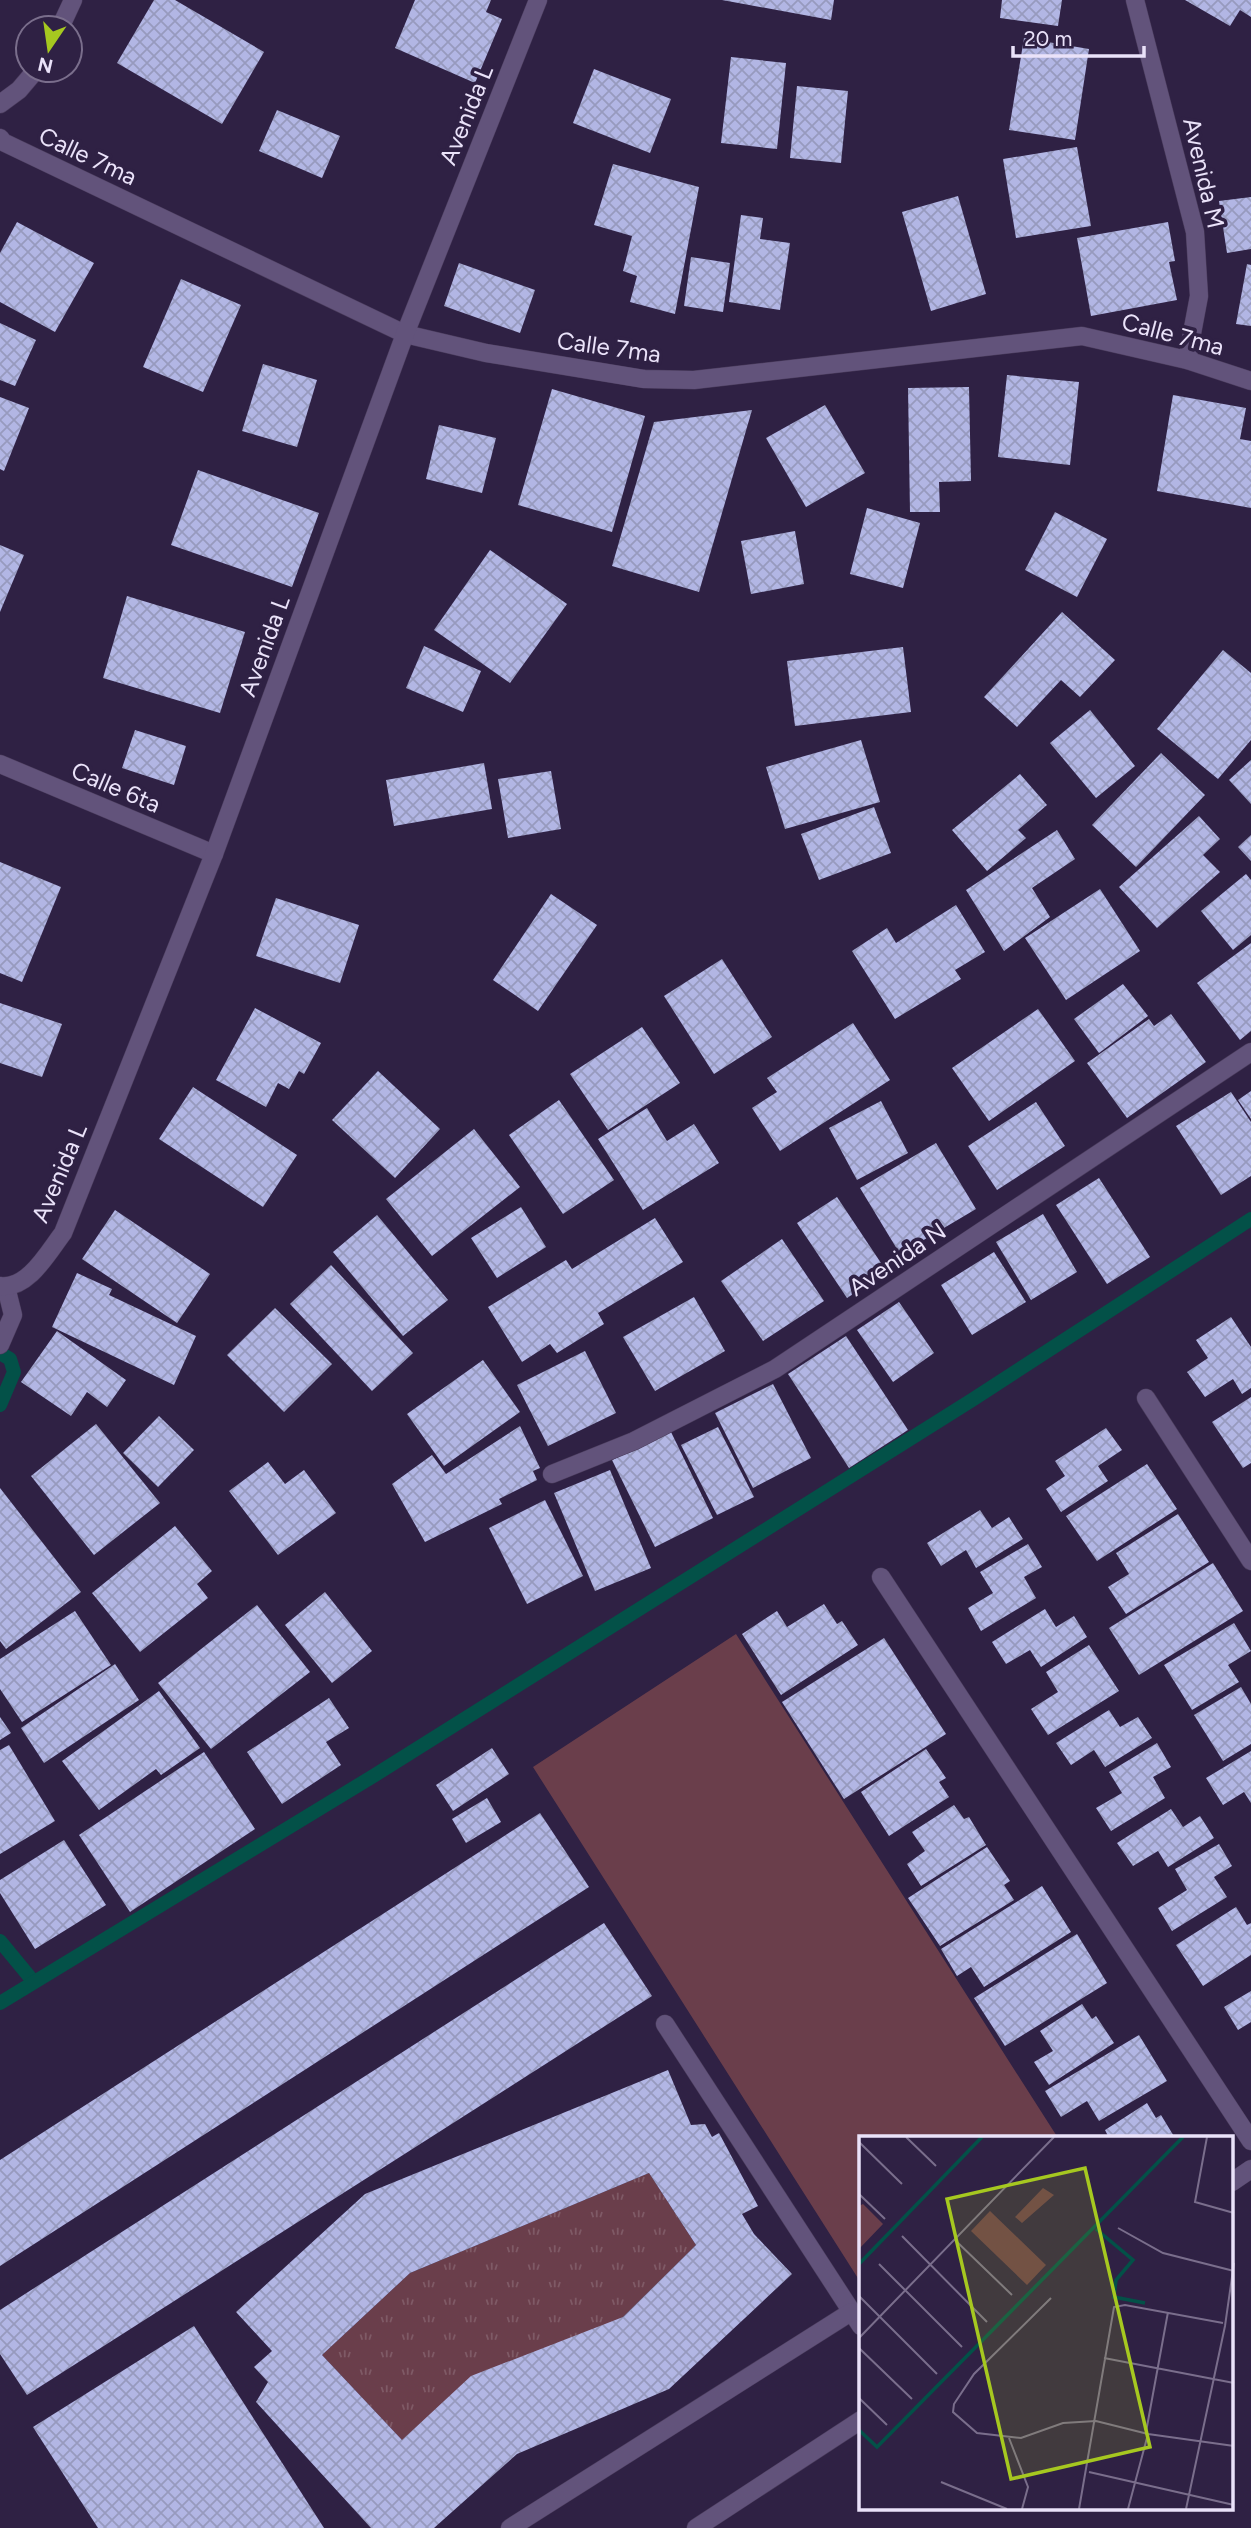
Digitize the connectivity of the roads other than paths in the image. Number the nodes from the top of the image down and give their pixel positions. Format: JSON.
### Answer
{"nodes":[{"id":1,"x":538,"y":0,"type":"edge"},
{"id":2,"x":1135,"y":0,"type":"edge"},
{"id":3,"x":24,"y":84,"type":"edge"},
{"id":4,"x":0,"y":104,"type":"edge"},
{"id":5,"x":1,"y":143,"type":"edge"},
{"id":6,"x":405,"y":334,"type":"junction"},
{"id":7,"x":1188,"y":360,"type":"junction"},
{"id":8,"x":1251,"y":381,"type":"edge"},
{"id":9,"x":0,"y":764,"type":"edge"},
{"id":10,"x":214,"y":854,"type":"junction"},
{"id":11,"x":1251,"y":1052,"type":"edge"},
{"id":12,"x":3,"y":1286,"type":"edge"},
{"id":13,"x":1,"y":1342,"type":"edge"},
{"id":14,"x":1146,"y":1398,"type":"dead end"},
{"id":15,"x":552,"y":1474,"type":"dead end"},
{"id":16,"x":1251,"y":1561,"type":"edge"},
{"id":17,"x":880,"y":1577,"type":"dead end"},
{"id":18,"x":665,"y":2024,"type":"dead end"},
{"id":19,"x":1251,"y":2141,"type":"edge"},
{"id":20,"x":1251,"y":2169,"type":"edge"},
{"id":21,"x":1234,"y":2181,"type":"edge"},
{"id":22,"x":856,"y":2319,"type":"edge"},
{"id":23,"x":859,"y":2421,"type":"edge"},
{"id":24,"x":510,"y":2528,"type":"edge"},
{"id":25,"x":696,"y":2528,"type":"edge"}],
"edges":[{"from":1,"to":6,"type":"street","name":"Avenida L"},
{"from":2,"to":7,"type":"street","name":"Avenida M"},
{"from":3,"to":4,"type":"street"},
{"from":5,"to":6,"type":"street","name":"Calle 7ma"},
{"from":6,"to":7,"type":"street","name":"Calle 7ma"},
{"from":6,"to":10,"type":"street","name":"Avenida L"},
{"from":7,"to":8,"type":"street","name":"Calle 7ma"},
{"from":9,"to":10,"type":"street","name":"Calle 6ta"},
{"from":10,"to":12,"type":"street","name":"Avenida L"},
{"from":11,"to":15,"type":"street","name":"Avenida N"},
{"from":12,"to":13,"type":"street"},
{"from":14,"to":16,"type":"street"},
{"from":17,"to":19,"type":"street"},
{"from":18,"to":22,"type":"street"},
{"from":20,"to":21,"type":"street"},
{"from":22,"to":24,"type":"street"},
{"from":23,"to":25,"type":"street"}]}
